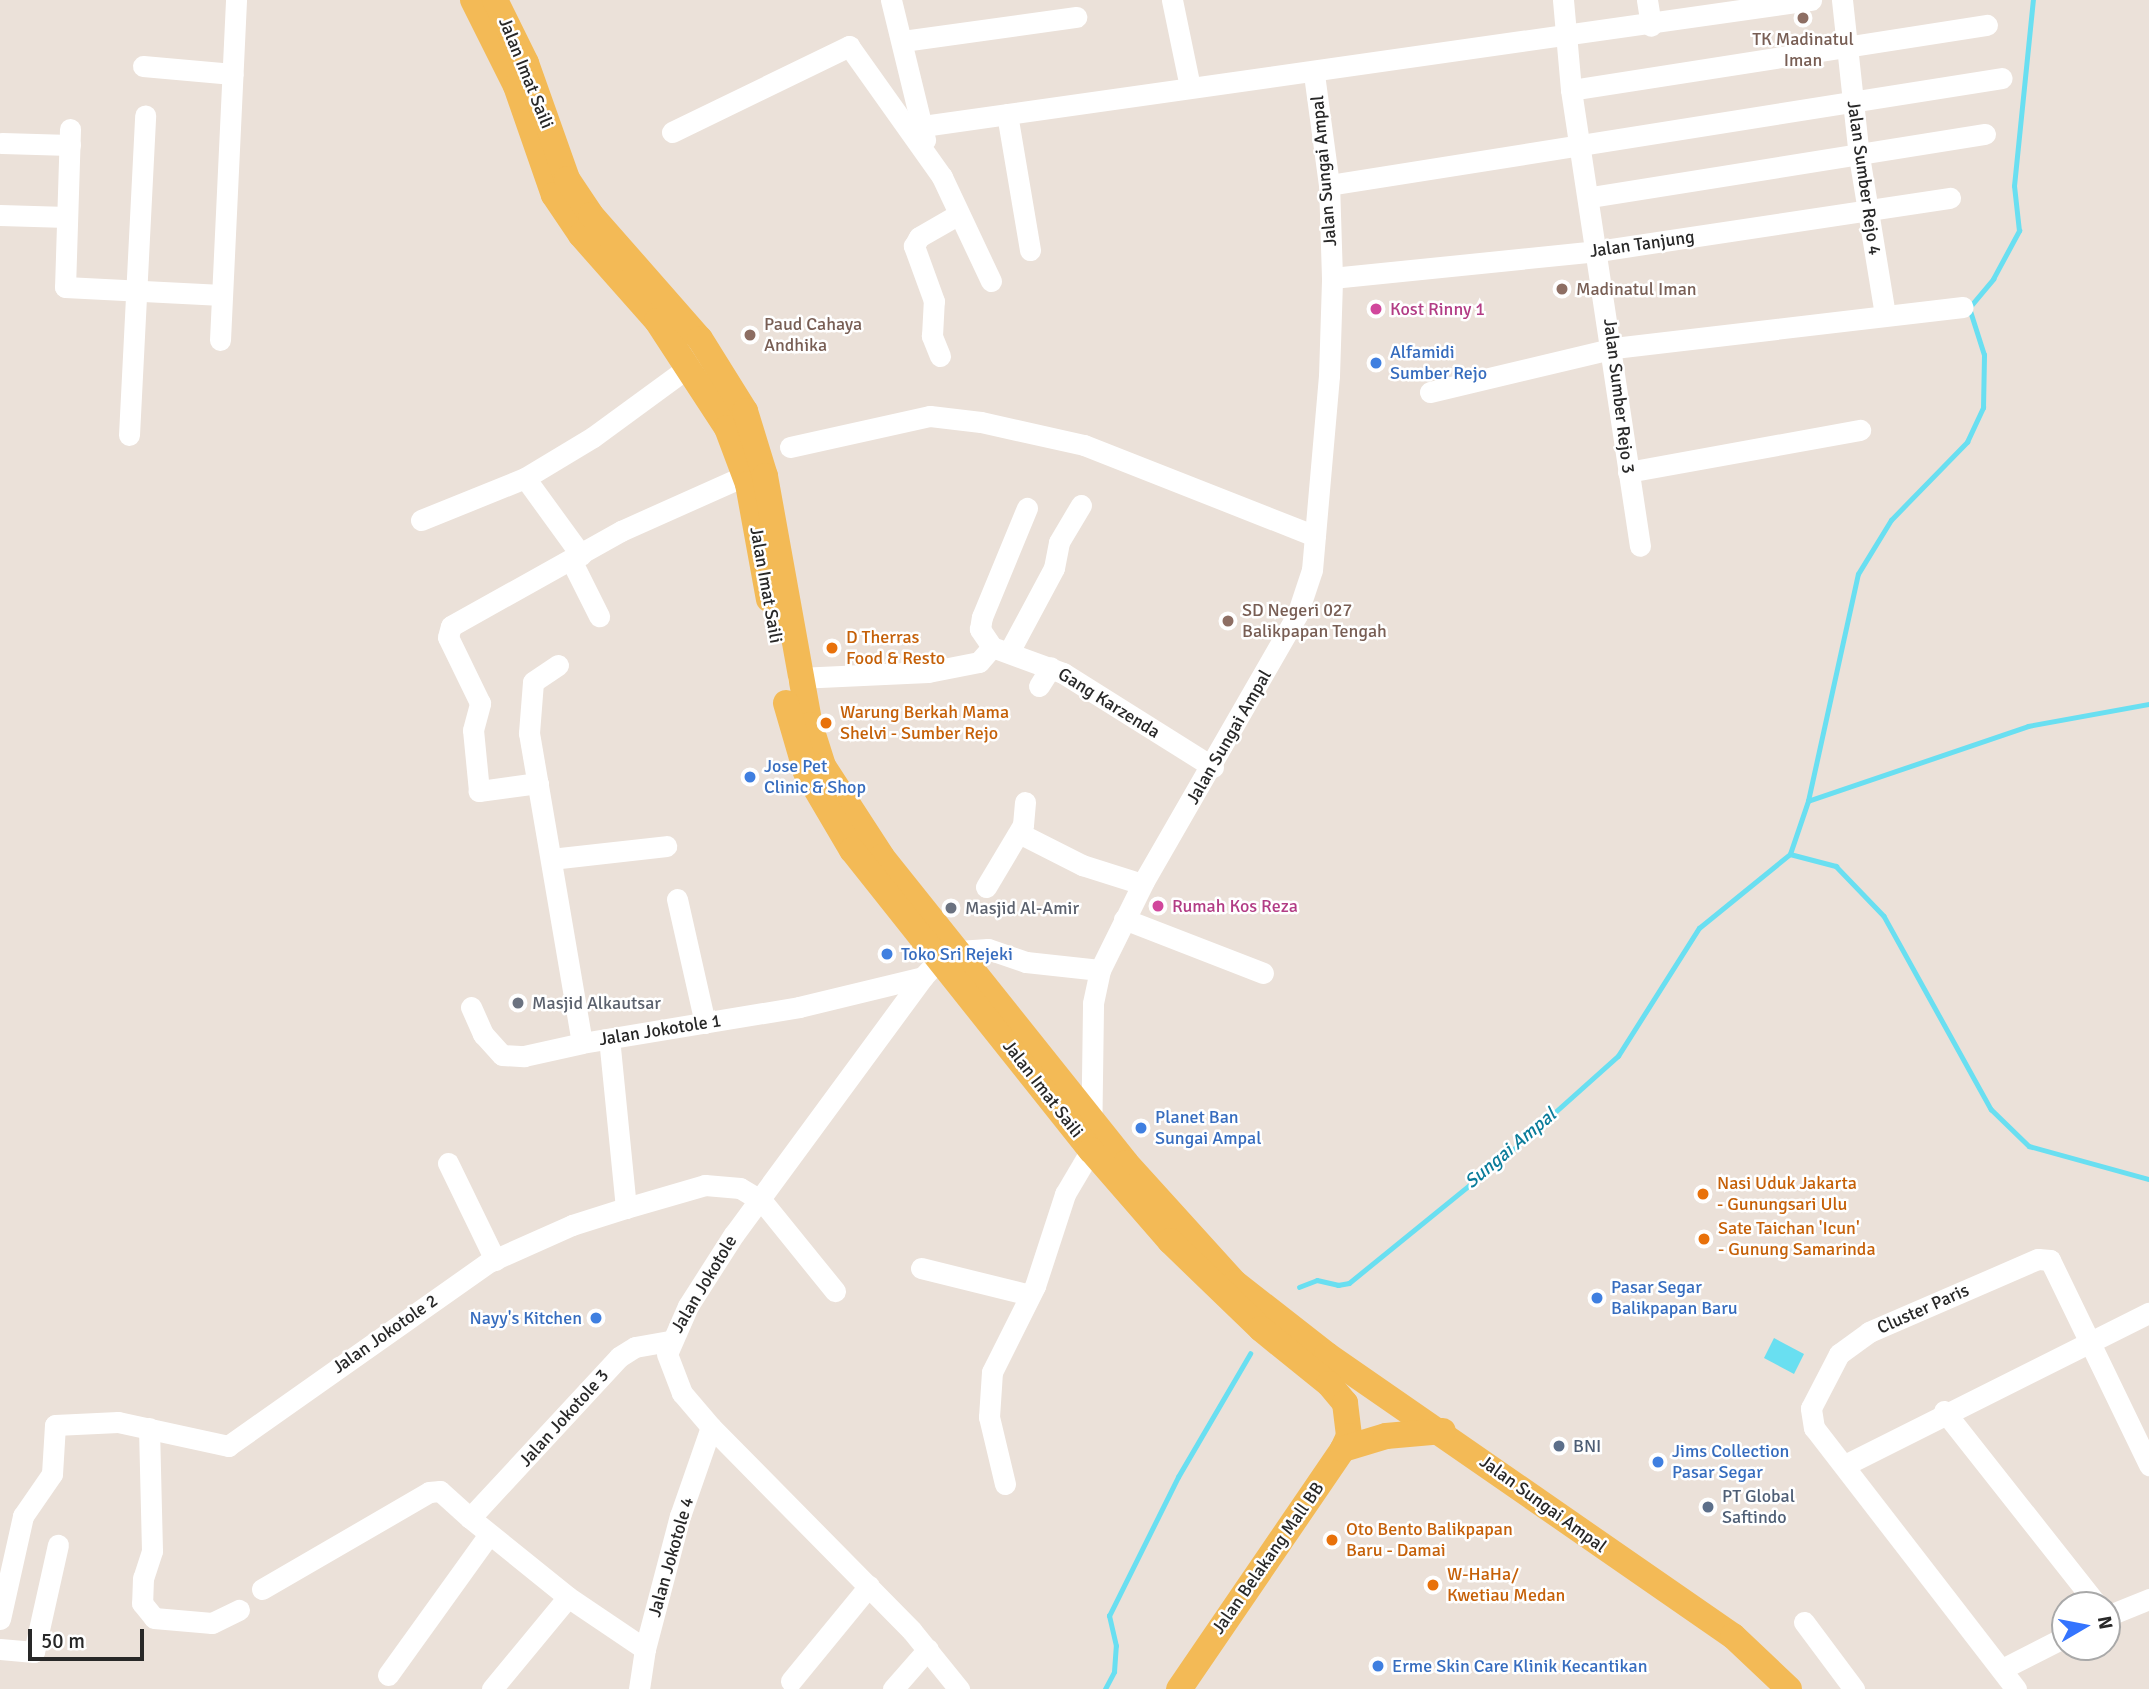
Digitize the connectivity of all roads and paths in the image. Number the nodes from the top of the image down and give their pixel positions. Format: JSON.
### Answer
{"nodes":[{"id":1,"x":236,"y":0,"type":"edge"},
{"id":2,"x":473,"y":0,"type":"edge"},
{"id":3,"x":495,"y":0,"type":"edge"},
{"id":4,"x":891,"y":0,"type":"edge"},
{"id":5,"x":1172,"y":0,"type":"edge"},
{"id":6,"x":1563,"y":0,"type":"edge"},
{"id":7,"x":1647,"y":0,"type":"edge"},
{"id":8,"x":1811,"y":0,"type":"edge"},
{"id":9,"x":1842,"y":0,"type":"edge"},
{"id":10,"x":1076,"y":17,"type":"dead end"},
{"id":11,"x":1987,"y":25,"type":"dead end"},
{"id":12,"x":1651,"y":26,"type":"junction"},
{"id":13,"x":1569,"y":37,"type":"junction"},
{"id":14,"x":902,"y":41,"type":"junction"},
{"id":15,"x":1846,"y":44,"type":"junction"},
{"id":16,"x":143,"y":66,"type":"dead end"},
{"id":17,"x":233,"y":74,"type":"junction"},
{"id":18,"x":1314,"y":74,"type":"junction"},
{"id":19,"x":2001,"y":78,"type":"dead end"},
{"id":20,"x":1190,"y":87,"type":"junction"},
{"id":21,"x":1571,"y":90,"type":"junction"},
{"id":22,"x":1853,"y":103,"type":"junction"},
{"id":23,"x":1007,"y":114,"type":"junction"},
{"id":24,"x":145,"y":115,"type":"dead end"},
{"id":25,"x":536,"y":116,"type":"junction"},
{"id":26,"x":923,"y":127,"type":"junction"},
{"id":27,"x":671,"y":132,"type":"dead end"},
{"id":28,"x":1985,"y":134,"type":"dead end"},
{"id":29,"x":2,"y":143,"type":"dead end"},
{"id":30,"x":1580,"y":144,"type":"junction"},
{"id":31,"x":926,"y":152,"type":"junction"},
{"id":32,"x":1859,"y":156,"type":"junction"},
{"id":33,"x":1329,"y":185,"type":"junction"},
{"id":34,"x":1591,"y":197,"type":"junction"},
{"id":35,"x":1950,"y":198,"type":"dead end"},
{"id":36,"x":1868,"y":212,"type":"junction"},
{"id":37,"x":959,"y":214,"type":"junction"},
{"id":38,"x":0,"y":215,"type":"edge"},
{"id":39,"x":67,"y":218,"type":"junction"},
{"id":40,"x":1030,"y":250,"type":"dead end"},
{"id":41,"x":1598,"y":251,"type":"junction"},
{"id":42,"x":1332,"y":278,"type":"junction"},
{"id":43,"x":991,"y":281,"type":"dead end"},
{"id":44,"x":136,"y":291,"type":"junction"},
{"id":45,"x":222,"y":295,"type":"junction"},
{"id":46,"x":1963,"y":307,"type":"dead end"},
{"id":47,"x":1885,"y":314,"type":"junction"},
{"id":48,"x":220,"y":340,"type":"dead end"},
{"id":49,"x":1614,"y":348,"type":"junction"},
{"id":50,"x":940,"y":356,"type":"dead end"},
{"id":51,"x":690,"y":366,"type":"junction"},
{"id":52,"x":1430,"y":392,"type":"dead end"},
{"id":53,"x":1860,"y":430,"type":"dead end"},
{"id":54,"x":129,"y":435,"type":"dead end"},
{"id":55,"x":790,"y":447,"type":"dead end"},
{"id":56,"x":1628,"y":472,"type":"junction"},
{"id":57,"x":746,"y":475,"type":"junction"},
{"id":58,"x":525,"y":478,"type":"junction"},
{"id":59,"x":1081,"y":505,"type":"dead end"},
{"id":60,"x":1027,"y":508,"type":"dead end"},
{"id":61,"x":421,"y":520,"type":"dead end"},
{"id":62,"x":1315,"y":536,"type":"junction"},
{"id":63,"x":1640,"y":546,"type":"dead end"},
{"id":64,"x":576,"y":558,"type":"junction"},
{"id":65,"x":600,"y":616,"type":"dead end"},
{"id":66,"x":1000,"y":650,"type":"junction"},
{"id":67,"x":558,"y":665,"type":"dead end"},
{"id":68,"x":1051,"y":667,"type":"junction"},
{"id":69,"x":798,"y":678,"type":"junction"},
{"id":70,"x":1039,"y":685,"type":"dead end"},
{"id":71,"x":1213,"y":767,"type":"junction"},
{"id":72,"x":537,"y":779,"type":"junction"},
{"id":73,"x":1025,"y":802,"type":"dead end"},
{"id":74,"x":1019,"y":833,"type":"junction"},
{"id":75,"x":666,"y":846,"type":"dead end"},
{"id":76,"x":551,"y":859,"type":"junction"},
{"id":77,"x":1142,"y":884,"type":"junction"},
{"id":78,"x":986,"y":887,"type":"dead end"},
{"id":79,"x":677,"y":899,"type":"dead end"},
{"id":80,"x":1124,"y":919,"type":"junction"},
{"id":81,"x":943,"y":958,"type":"junction"},
{"id":82,"x":1100,"y":970,"type":"junction"},
{"id":83,"x":1263,"y":973,"type":"dead end"},
{"id":84,"x":471,"y":1007,"type":"dead end"},
{"id":85,"x":705,"y":1023,"type":"junction"},
{"id":86,"x":609,"y":1039,"type":"junction"},
{"id":87,"x":582,"y":1044,"type":"junction"},
{"id":88,"x":1091,"y":1116,"type":"junction"},
{"id":89,"x":1091,"y":1150,"type":"junction"},
{"id":90,"x":447,"y":1163,"type":"dead end"},
{"id":91,"x":762,"y":1201,"type":"junction"},
{"id":92,"x":626,"y":1208,"type":"junction"},
{"id":93,"x":495,"y":1260,"type":"junction"},
{"id":94,"x":921,"y":1268,"type":"dead end"},
{"id":95,"x":1225,"y":1284,"type":"junction"},
{"id":96,"x":835,"y":1291,"type":"dead end"},
{"id":97,"x":1030,"y":1294,"type":"junction"},
{"id":98,"x":2149,"y":1313,"type":"edge"},
{"id":99,"x":1276,"y":1331,"type":"junction"},
{"id":100,"x":2090,"y":1340,"type":"junction"},
{"id":101,"x":670,"y":1341,"type":"junction"},
{"id":102,"x":1944,"y":1412,"type":"junction"},
{"id":103,"x":711,"y":1427,"type":"junction"},
{"id":104,"x":149,"y":1428,"type":"junction"},
{"id":105,"x":1443,"y":1431,"type":"junction"},
{"id":106,"x":1346,"y":1437,"type":"junction"},
{"id":107,"x":1845,"y":1465,"type":"junction"},
{"id":108,"x":2149,"y":1465,"type":"edge"},
{"id":109,"x":1005,"y":1484,"type":"dead end"},
{"id":110,"x":470,"y":1518,"type":"junction"},
{"id":111,"x":488,"y":1536,"type":"junction"},
{"id":112,"x":58,"y":1545,"type":"dead end"},
{"id":113,"x":869,"y":1586,"type":"junction"},
{"id":114,"x":262,"y":1589,"type":"dead end"},
{"id":115,"x":2086,"y":1591,"type":"edge"},
{"id":116,"x":568,"y":1597,"type":"junction"},
{"id":117,"x":2149,"y":1599,"type":"edge"},
{"id":118,"x":239,"y":1610,"type":"dead end"},
{"id":119,"x":2121,"y":1610,"type":"edge"},
{"id":120,"x":0,"y":1619,"type":"edge"},
{"id":121,"x":1804,"y":1622,"type":"dead end"},
{"id":122,"x":2051,"y":1644,"type":"edge"},
{"id":123,"x":0,"y":1649,"type":"edge"},
{"id":124,"x":645,"y":1649,"type":"junction"},
{"id":125,"x":928,"y":1649,"type":"junction"},
{"id":126,"x":2004,"y":1668,"type":"junction"},
{"id":127,"x":388,"y":1675,"type":"dead end"},
{"id":128,"x":791,"y":1681,"type":"dead end"},
{"id":129,"x":492,"y":1689,"type":"edge"},
{"id":130,"x":639,"y":1689,"type":"edge"},
{"id":131,"x":893,"y":1689,"type":"edge"},
{"id":132,"x":959,"y":1689,"type":"edge"},
{"id":133,"x":1179,"y":1689,"type":"edge"},
{"id":134,"x":1789,"y":1689,"type":"edge"},
{"id":135,"x":1854,"y":1689,"type":"edge"},
{"id":136,"x":2016,"y":1689,"type":"edge"}],
"edges":[{"from":1,"to":17,"type":"street"},
{"from":2,"to":25,"type":"main road","name":"Jalan Imat Saili"},
{"from":3,"to":25,"type":"main road","name":"Jalan Imat Saili"},
{"from":4,"to":14,"type":"street"},
{"from":5,"to":20,"type":"street"},
{"from":6,"to":13,"type":"street","name":"Jalan Sumber Rejo 3"},
{"from":7,"to":12,"type":"street"},
{"from":8,"to":12,"type":"street"},
{"from":9,"to":15,"type":"street","name":"Jalan Sumber Rejo 4"},
{"from":10,"to":14,"type":"street"},
{"from":11,"to":15,"type":"street"},
{"from":12,"to":13,"type":"street"},
{"from":13,"to":18,"type":"street"},
{"from":13,"to":21,"type":"street","name":"Jalan Sumber Rejo 3"},
{"from":14,"to":26,"type":"street"},
{"from":15,"to":21,"type":"street"},
{"from":15,"to":22,"type":"street","name":"Jalan Sumber Rejo 4"},
{"from":16,"to":17,"type":"street"},
{"from":17,"to":45,"type":"street"},
{"from":18,"to":20,"type":"street"},
{"from":18,"to":33,"type":"street","name":"Jalan Sungai Ampal"},
{"from":19,"to":22,"type":"street"},
{"from":20,"to":23,"type":"street"},
{"from":21,"to":30,"type":"street","name":"Jalan Sumber Rejo 3"},
{"from":22,"to":30,"type":"street"},
{"from":22,"to":32,"type":"street","name":"Jalan Sumber Rejo 4"},
{"from":23,"to":26,"type":"street"},
{"from":23,"to":40,"type":"street"},
{"from":24,"to":44,"type":"street"},
{"from":25,"to":51,"type":"main road","name":"Jalan Imat Saili"},
{"from":25,"to":69,"type":"main road","name":"Jalan Imat Saili"},
{"from":26,"to":31,"type":"street"},
{"from":27,"to":31,"type":"street"},
{"from":28,"to":32,"type":"street"},
{"from":29,"to":39,"type":"street"},
{"from":30,"to":33,"type":"street"},
{"from":30,"to":34,"type":"street","name":"Jalan Sumber Rejo 3"},
{"from":31,"to":37,"type":"street"},
{"from":32,"to":34,"type":"street"},
{"from":32,"to":36,"type":"street","name":"Jalan Sumber Rejo 4"},
{"from":33,"to":42,"type":"street","name":"Jalan Sungai Ampal"},
{"from":34,"to":41,"type":"street","name":"Jalan Sumber Rejo 3"},
{"from":35,"to":36,"type":"street","name":"Jalan Tanjung"},
{"from":36,"to":41,"type":"street","name":"Jalan Tanjung"},
{"from":36,"to":47,"type":"street","name":"Jalan Sumber Rejo 4"},
{"from":37,"to":43,"type":"street"},
{"from":37,"to":50,"type":"street"},
{"from":38,"to":39,"type":"street"},
{"from":39,"to":44,"type":"street"},
{"from":41,"to":42,"type":"street","name":"Jalan Tanjung"},
{"from":41,"to":49,"type":"street","name":"Jalan Sumber Rejo 3"},
{"from":42,"to":62,"type":"street","name":"Jalan Sungai Ampal"},
{"from":44,"to":45,"type":"street"},
{"from":44,"to":54,"type":"street"},
{"from":45,"to":48,"type":"street"},
{"from":46,"to":47,"type":"street"},
{"from":47,"to":49,"type":"street"},
{"from":49,"to":52,"type":"street"},
{"from":49,"to":56,"type":"street","name":"Jalan Sumber Rejo 3"},
{"from":51,"to":57,"type":"main road","name":"Jalan Imat Saili"},
{"from":51,"to":58,"type":"street"},
{"from":53,"to":56,"type":"street"},
{"from":55,"to":62,"type":"street"},
{"from":56,"to":63,"type":"street","name":"Jalan Sumber Rejo 3"},
{"from":57,"to":64,"type":"street"},
{"from":57,"to":81,"type":"main road","name":"Jalan Imat Saili"},
{"from":58,"to":61,"type":"street"},
{"from":58,"to":64,"type":"street"},
{"from":59,"to":66,"type":"street"},
{"from":60,"to":66,"type":"street"},
{"from":62,"to":71,"type":"street","name":"Jalan Sungai Ampal"},
{"from":64,"to":65,"type":"street"},
{"from":64,"to":72,"type":"street"},
{"from":66,"to":68,"type":"street","name":"Gang Karzenda"},
{"from":66,"to":69,"type":"street"},
{"from":67,"to":72,"type":"street","name":"Jalan Jokotole 1"},
{"from":68,"to":70,"type":"street"},
{"from":68,"to":71,"type":"street","name":"Gang Karzenda"},
{"from":69,"to":81,"type":"main road","name":"Jalan Imat Saili"},
{"from":71,"to":77,"type":"street","name":"Jalan Sungai Ampal"},
{"from":72,"to":76,"type":"street","name":"Jalan Jokotole 1"},
{"from":73,"to":74,"type":"street"},
{"from":74,"to":77,"type":"street"},
{"from":74,"to":78,"type":"street"},
{"from":75,"to":76,"type":"street"},
{"from":76,"to":87,"type":"street","name":"Jalan Jokotole 1"},
{"from":77,"to":80,"type":"street","name":"Jalan Sungai Ampal"},
{"from":79,"to":85,"type":"street"},
{"from":80,"to":82,"type":"street","name":"Jalan Sungai Ampal"},
{"from":80,"to":83,"type":"street"},
{"from":81,"to":82,"type":"street","name":"Jalan Jokotole 1"},
{"from":81,"to":85,"type":"street","name":"Jalan Jokotole 1"},
{"from":81,"to":88,"type":"main road","name":"Jalan Imat Saili"},
{"from":81,"to":89,"type":"main road","name":"Jalan Imat Saili"},
{"from":81,"to":91,"type":"street","name":"Jalan Jokotole"},
{"from":82,"to":88,"type":"street","name":"Jalan Sungai Ampal"},
{"from":84,"to":87,"type":"street"},
{"from":85,"to":86,"type":"street","name":"Jalan Jokotole 1"},
{"from":86,"to":87,"type":"street","name":"Jalan Jokotole 1"},
{"from":86,"to":92,"type":"street"},
{"from":88,"to":89,"type":"street"},
{"from":88,"to":95,"type":"main road","name":"Jalan Sungai Ampal"},
{"from":89,"to":95,"type":"main road","name":"Jalan Sungai Ampal"},
{"from":89,"to":97,"type":"street"},
{"from":90,"to":93,"type":"street"},
{"from":91,"to":92,"type":"street","name":"Jalan Jokotole 2"},
{"from":91,"to":96,"type":"street"},
{"from":91,"to":101,"type":"street","name":"Jalan Jokotole"},
{"from":92,"to":93,"type":"street","name":"Jalan Jokotole 2"},
{"from":93,"to":104,"type":"street","name":"Jalan Jokotole 2"},
{"from":94,"to":97,"type":"street"},
{"from":95,"to":99,"type":"main road","name":"Jalan Sungai Ampal"},
{"from":97,"to":109,"type":"street"},
{"from":98,"to":100,"type":"street"},
{"from":99,"to":105,"type":"main road","name":"Jalan Sungai Ampal"},
{"from":99,"to":106,"type":"main road"},
{"from":100,"to":102,"type":"street"},
{"from":100,"to":107,"type":"street","name":"Cluster Paris"},
{"from":100,"to":108,"type":"street","name":"Cluster Paris"},
{"from":101,"to":103,"type":"street","name":"Jalan Jokotole"},
{"from":101,"to":110,"type":"street","name":"Jalan Jokotole 3"},
{"from":102,"to":107,"type":"street"},
{"from":102,"to":115,"type":"street"},
{"from":103,"to":113,"type":"street","name":"Jalan Jokotole"},
{"from":103,"to":124,"type":"street","name":"Jalan Jokotole 4"},
{"from":104,"to":118,"type":"street"},
{"from":104,"to":120,"type":"street","name":"Jalan Jokotole 2"},
{"from":105,"to":106,"type":"main road"},
{"from":105,"to":134,"type":"main road","name":"Jalan Sungai Ampal"},
{"from":106,"to":133,"type":"main road","name":"Jalan Belakang Mall BB"},
{"from":107,"to":126,"type":"street","name":"Cluster Paris"},
{"from":110,"to":111,"type":"street"},
{"from":110,"to":114,"type":"street"},
{"from":111,"to":116,"type":"street"},
{"from":111,"to":127,"type":"street"},
{"from":112,"to":123,"type":"street"},
{"from":113,"to":125,"type":"street","name":"Jalan Jokotole"},
{"from":113,"to":128,"type":"street"},
{"from":116,"to":124,"type":"street"},
{"from":116,"to":129,"type":"street"},
{"from":117,"to":119,"type":"street"},
{"from":121,"to":135,"type":"street"},
{"from":122,"to":126,"type":"street"},
{"from":124,"to":130,"type":"street","name":"Jalan Jokotole 4"},
{"from":125,"to":131,"type":"street"},
{"from":125,"to":132,"type":"street","name":"Jalan Jokotole"},
{"from":126,"to":136,"type":"street","name":"Cluster Paris"}]}
